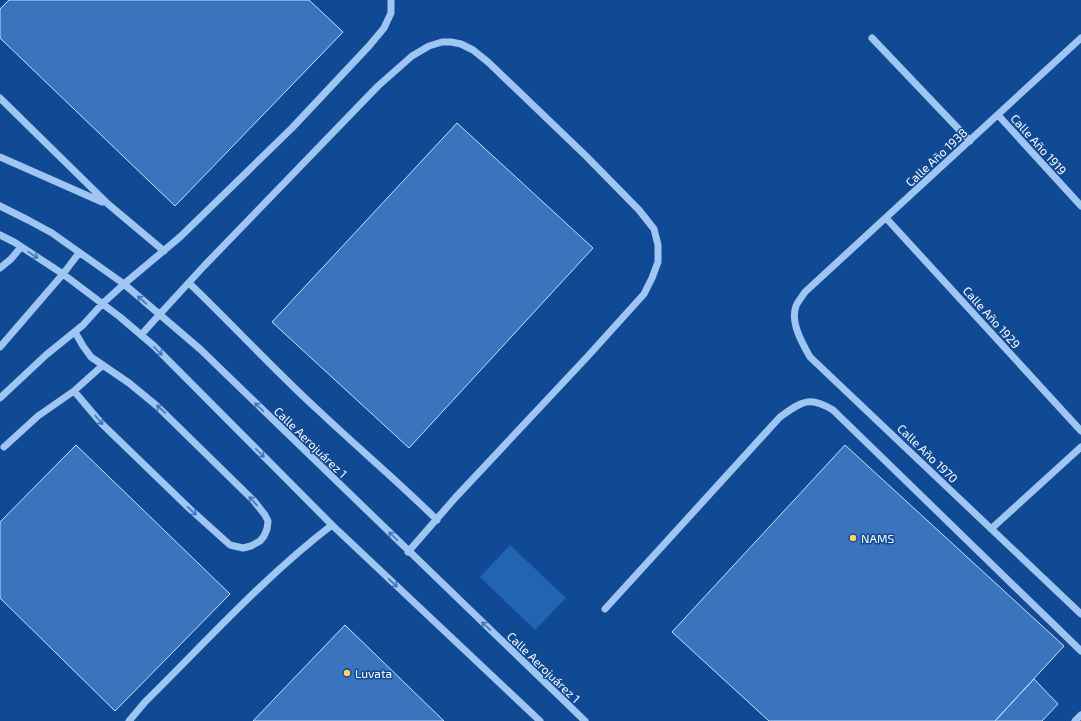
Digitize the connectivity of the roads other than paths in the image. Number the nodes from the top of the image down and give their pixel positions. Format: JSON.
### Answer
{"nodes":[{"id":1,"x":391,"y":0,"type":"edge"},
{"id":2,"x":872,"y":38,"type":"dead end"},
{"id":3,"x":1081,"y":38,"type":"edge"},
{"id":4,"x":0,"y":98,"type":"edge"},
{"id":5,"x":998,"y":115,"type":"junction"},
{"id":6,"x":970,"y":141,"type":"junction"},
{"id":7,"x":0,"y":157,"type":"edge"},
{"id":8,"x":108,"y":204,"type":"junction"},
{"id":9,"x":0,"y":206,"type":"edge"},
{"id":10,"x":1081,"y":206,"type":"edge"},
{"id":11,"x":886,"y":218,"type":"junction"},
{"id":12,"x":0,"y":235,"type":"edge"},
{"id":13,"x":21,"y":247,"type":"junction"},
{"id":14,"x":164,"y":251,"type":"junction"},
{"id":15,"x":79,"y":253,"type":"junction"},
{"id":16,"x":0,"y":268,"type":"edge"},
{"id":17,"x":63,"y":274,"type":"junction"},
{"id":18,"x":189,"y":283,"type":"junction"},
{"id":19,"x":124,"y":284,"type":"junction"},
{"id":20,"x":805,"y":292,"type":"joint"},
{"id":21,"x":102,"y":304,"type":"junction"},
{"id":22,"x":159,"y":315,"type":"junction"},
{"id":23,"x":75,"y":332,"type":"junction"},
{"id":24,"x":141,"y":335,"type":"junction"},
{"id":25,"x":0,"y":347,"type":"edge"},
{"id":26,"x":102,"y":365,"type":"junction"},
{"id":27,"x":74,"y":391,"type":"junction"},
{"id":28,"x":0,"y":398,"type":"edge"},
{"id":29,"x":1081,"y":431,"type":"edge"},
{"id":30,"x":4,"y":447,"type":"dead end"},
{"id":31,"x":1081,"y":447,"type":"edge"},
{"id":32,"x":437,"y":520,"type":"junction"},
{"id":33,"x":332,"y":525,"type":"junction"},
{"id":34,"x":991,"y":529,"type":"junction"},
{"id":35,"x":408,"y":552,"type":"junction"},
{"id":36,"x":604,"y":608,"type":"dead end"},
{"id":37,"x":1081,"y":614,"type":"edge"},
{"id":38,"x":1081,"y":651,"type":"edge"},
{"id":39,"x":1081,"y":715,"type":"edge"},
{"id":40,"x":129,"y":721,"type":"edge"},
{"id":41,"x":540,"y":721,"type":"edge"},
{"id":42,"x":585,"y":721,"type":"edge"},
{"id":43,"x":1075,"y":721,"type":"edge"}],
"edges":[{"from":1,"to":14,"type":"street"},
{"from":2,"to":6,"type":"street"},
{"from":3,"to":5,"type":"street","name":"Calle Año 1938"},
{"from":4,"to":8,"type":"street"},
{"from":5,"to":6,"type":"street","name":"Calle Año 1938"},
{"from":5,"to":10,"type":"street","name":"Calle Año 1919"},
{"from":6,"to":11,"type":"street","name":"Calle Año 1938"},
{"from":7,"to":8,"type":"street"},
{"from":8,"to":14,"type":"street"},
{"from":9,"to":15,"type":"street","name":"Calle Aerojuárez 1"},
{"from":11,"to":20,"type":"street","name":"Calle Año 1938"},
{"from":11,"to":29,"type":"street","name":"Calle Año 1929"},
{"from":12,"to":13,"type":"street"},
{"from":13,"to":16,"type":"street"},
{"from":13,"to":17,"type":"street","one_way":true},
{"from":14,"to":19,"type":"street"},
{"from":15,"to":17,"type":"street"},
{"from":15,"to":19,"type":"street","name":"Calle Aerojuárez 1"},
{"from":17,"to":21,"type":"street"},
{"from":17,"to":25,"type":"street"},
{"from":18,"to":22,"type":"street"},
{"from":18,"to":32,"type":"street"},
{"from":18,"to":32,"type":"street"},
{"from":19,"to":21,"type":"street"},
{"from":22,"to":19,"type":"street","name":"Calle Aerojuárez 1","one_way":true},
{"from":20,"to":34,"type":"street","name":"Calle Año 1970"},
{"from":21,"to":23,"type":"street"},
{"from":21,"to":24,"type":"street"},
{"from":22,"to":24,"type":"street"},
{"from":35,"to":22,"type":"street","name":"Calle Aerojuárez 1","one_way":true},
{"from":23,"to":26,"type":"street"},
{"from":23,"to":28,"type":"street"},
{"from":24,"to":33,"type":"street","one_way":true},
{"from":26,"to":27,"type":"street"},
{"from":27,"to":26,"type":"street","one_way":true},
{"from":27,"to":30,"type":"street"},
{"from":31,"to":34,"type":"street"},
{"from":32,"to":35,"type":"street"},
{"from":33,"to":40,"type":"street"},
{"from":33,"to":41,"type":"street","one_way":true},
{"from":34,"to":37,"type":"street","name":"Calle Año 1970"},
{"from":42,"to":35,"type":"street","name":"Calle Aerojuárez 1","one_way":true},
{"from":36,"to":38,"type":"street"},
{"from":39,"to":43,"type":"street"}]}
